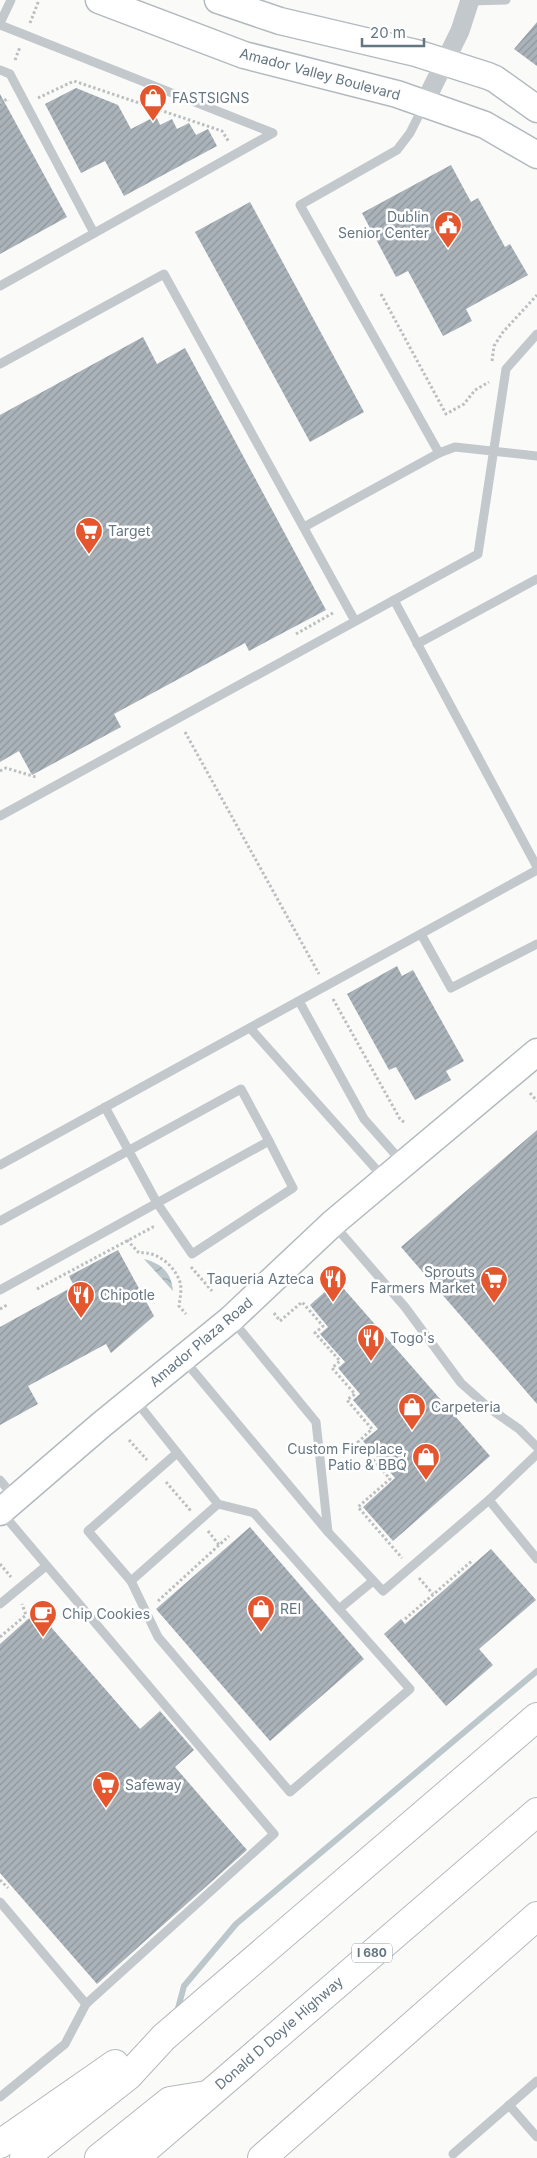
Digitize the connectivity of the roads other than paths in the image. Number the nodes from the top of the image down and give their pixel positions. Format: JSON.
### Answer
{"nodes":[{"id":1,"x":11,"y":0,"type":"edge"},
{"id":2,"x":99,"y":0,"type":"edge"},
{"id":3,"x":218,"y":0,"type":"edge"},
{"id":4,"x":470,"y":0,"type":"edge"},
{"id":5,"x":506,"y":0,"type":"edge"},
{"id":6,"x":0,"y":24,"type":"edge"},
{"id":7,"x":445,"y":62,"type":"junction"},
{"id":8,"x":0,"y":70,"type":"edge"},
{"id":9,"x":424,"y":104,"type":"junction"},
{"id":10,"x":537,"y":109,"type":"edge"},
{"id":11,"x":537,"y":155,"type":"edge"},
{"id":12,"x":94,"y":233,"type":"junction"},
{"id":13,"x":0,"y":286,"type":"edge"},
{"id":14,"x":537,"y":334,"type":"edge"},
{"id":15,"x":0,"y":364,"type":"edge"},
{"id":16,"x":494,"y":451,"type":"junction"},
{"id":17,"x":439,"y":453,"type":"junction"},
{"id":18,"x":537,"y":456,"type":"edge"},
{"id":19,"x":304,"y":527,"type":"junction"},
{"id":20,"x":537,"y":579,"type":"edge"},
{"id":21,"x":394,"y":600,"type":"junction"},
{"id":22,"x":355,"y":621,"type":"junction"},
{"id":23,"x":417,"y":644,"type":"junction"},
{"id":24,"x":0,"y":816,"type":"edge"},
{"id":25,"x":537,"y":869,"type":"edge"},
{"id":26,"x":421,"y":934,"type":"junction"},
{"id":27,"x":537,"y":944,"type":"edge"},
{"id":28,"x":299,"y":1001,"type":"junction"},
{"id":29,"x":250,"y":1028,"type":"junction"},
{"id":30,"x":537,"y":1053,"type":"edge"},
{"id":31,"x":105,"y":1107,"type":"junction"},
{"id":32,"x":268,"y":1141,"type":"junction"},
{"id":33,"x":129,"y":1150,"type":"junction"},
{"id":34,"x":0,"y":1165,"type":"edge"},
{"id":35,"x":395,"y":1172,"type":"junction"},
{"id":36,"x":157,"y":1203,"type":"junction"},
{"id":37,"x":0,"y":1221,"type":"edge"},
{"id":38,"x":333,"y":1224,"type":"junction"},
{"id":39,"x":0,"y":1290,"type":"edge"},
{"id":40,"x":231,"y":1319,"type":"junction"},
{"id":41,"x":183,"y":1359,"type":"junction"},
{"id":42,"x":134,"y":1399,"type":"junction"},
{"id":43,"x":537,"y":1447,"type":"edge"},
{"id":44,"x":177,"y":1453,"type":"junction"},
{"id":45,"x":537,"y":1454,"type":"edge"},
{"id":46,"x":489,"y":1500,"type":"junction"},
{"id":47,"x":4,"y":1501,"type":"edge"},
{"id":48,"x":218,"y":1504,"type":"junction"},
{"id":49,"x":328,"y":1532,"type":"junction"},
{"id":50,"x":537,"y":1559,"type":"edge"},
{"id":51,"x":46,"y":1566,"type":"junction"},
{"id":52,"x":131,"y":1581,"type":"junction"},
{"id":53,"x":373,"y":1581,"type":"junction"},
{"id":54,"x":0,"y":1604,"type":"edge"},
{"id":55,"x":339,"y":1609,"type":"junction"},
{"id":56,"x":537,"y":1717,"type":"edge"},
{"id":57,"x":537,"y":1812,"type":"edge"},
{"id":58,"x":0,"y":1902,"type":"edge"},
{"id":59,"x":537,"y":1916,"type":"edge"},
{"id":60,"x":86,"y":2004,"type":"junction"},
{"id":61,"x":164,"y":2037,"type":"junction"},
{"id":62,"x":537,"y":2081,"type":"edge"},
{"id":63,"x":207,"y":2094,"type":"junction"},
{"id":64,"x":0,"y":2097,"type":"edge"},
{"id":65,"x":509,"y":2105,"type":"junction"},
{"id":66,"x":537,"y":2137,"type":"edge"},
{"id":67,"x":0,"y":2144,"type":"edge"},
{"id":68,"x":453,"y":2154,"type":"dead end"},
{"id":69,"x":24,"y":2158,"type":"edge"},
{"id":70,"x":99,"y":2158,"type":"edge"},
{"id":71,"x":135,"y":2158,"type":"edge"},
{"id":72,"x":262,"y":2158,"type":"edge"}],
"edges":[{"from":1,"to":6,"type":"lane"},
{"from":2,"to":9,"type":"street","name":"Amador Valley Boulevard"},
{"from":3,"to":7,"type":"street"},
{"from":4,"to":5,"type":"lane"},
{"from":4,"to":7,"type":"street"},
{"from":6,"to":12,"type":"lane"},
{"from":7,"to":9,"type":"street"},
{"from":7,"to":10,"type":"street"},
{"from":8,"to":12,"type":"lane"},
{"from":9,"to":11,"type":"street","name":"Amador Valley Boulevard"},
{"from":9,"to":17,"type":"lane"},
{"from":12,"to":13,"type":"lane"},
{"from":14,"to":16,"type":"lane"},
{"from":15,"to":19,"type":"lane"},
{"from":16,"to":17,"type":"lane"},
{"from":16,"to":18,"type":"lane"},
{"from":16,"to":21,"type":"lane"},
{"from":17,"to":19,"type":"lane"},
{"from":19,"to":22,"type":"lane"},
{"from":20,"to":23,"type":"lane"},
{"from":21,"to":22,"type":"lane"},
{"from":21,"to":23,"type":"lane"},
{"from":22,"to":24,"type":"lane"},
{"from":23,"to":25,"type":"lane"},
{"from":25,"to":26,"type":"lane"},
{"from":26,"to":27,"type":"lane"},
{"from":26,"to":28,"type":"lane"},
{"from":28,"to":29,"type":"lane"},
{"from":28,"to":35,"type":"lane"},
{"from":29,"to":31,"type":"lane"},
{"from":29,"to":35,"type":"lane"},
{"from":30,"to":35,"type":"street","name":"Amador Plaza Road"},
{"from":31,"to":33,"type":"lane"},
{"from":31,"to":34,"type":"lane"},
{"from":32,"to":33,"type":"lane"},
{"from":32,"to":36,"type":"lane"},
{"from":32,"to":36,"type":"lane"},
{"from":33,"to":36,"type":"lane"},
{"from":33,"to":37,"type":"lane"},
{"from":35,"to":38,"type":"street","name":"Amador Plaza Road"},
{"from":36,"to":39,"type":"lane"},
{"from":38,"to":40,"type":"street","name":"Amador Plaza Road"},
{"from":38,"to":43,"type":"lane"},
{"from":40,"to":41,"type":"street","name":"Amador Plaza Road"},
{"from":40,"to":49,"type":"lane"},
{"from":41,"to":42,"type":"street","name":"Amador Plaza Road"},
{"from":41,"to":49,"type":"lane"},
{"from":42,"to":44,"type":"lane"},
{"from":42,"to":47,"type":"street","name":"Amador Plaza Road"},
{"from":44,"to":48,"type":"lane"},
{"from":44,"to":52,"type":"lane"},
{"from":45,"to":46,"type":"lane"},
{"from":46,"to":50,"type":"lane"},
{"from":46,"to":53,"type":"lane"},
{"from":47,"to":51,"type":"lane"},
{"from":48,"to":52,"type":"lane"},
{"from":48,"to":55,"type":"lane"},
{"from":49,"to":53,"type":"lane"},
{"from":51,"to":54,"type":"lane"},
{"from":51,"to":60,"type":"lane"},
{"from":52,"to":55,"type":"lane"},
{"from":53,"to":55,"type":"lane"},
{"from":56,"to":61,"type":"highway"},
{"from":57,"to":63,"type":"highway","name":"Donald D Doyle Highway","number":"I 680"},
{"from":58,"to":60,"type":"lane"},
{"from":59,"to":72,"type":"highway"},
{"from":60,"to":64,"type":"lane"},
{"from":61,"to":67,"type":"highway"},
{"from":61,"to":69,"type":"highway"},
{"from":62,"to":65,"type":"lane"},
{"from":63,"to":70,"type":"highway"},
{"from":63,"to":71,"type":"highway","name":"Donald D Doyle Highway","number":"I 680"},
{"from":65,"to":66,"type":"lane"},
{"from":65,"to":68,"type":"lane"}]}
